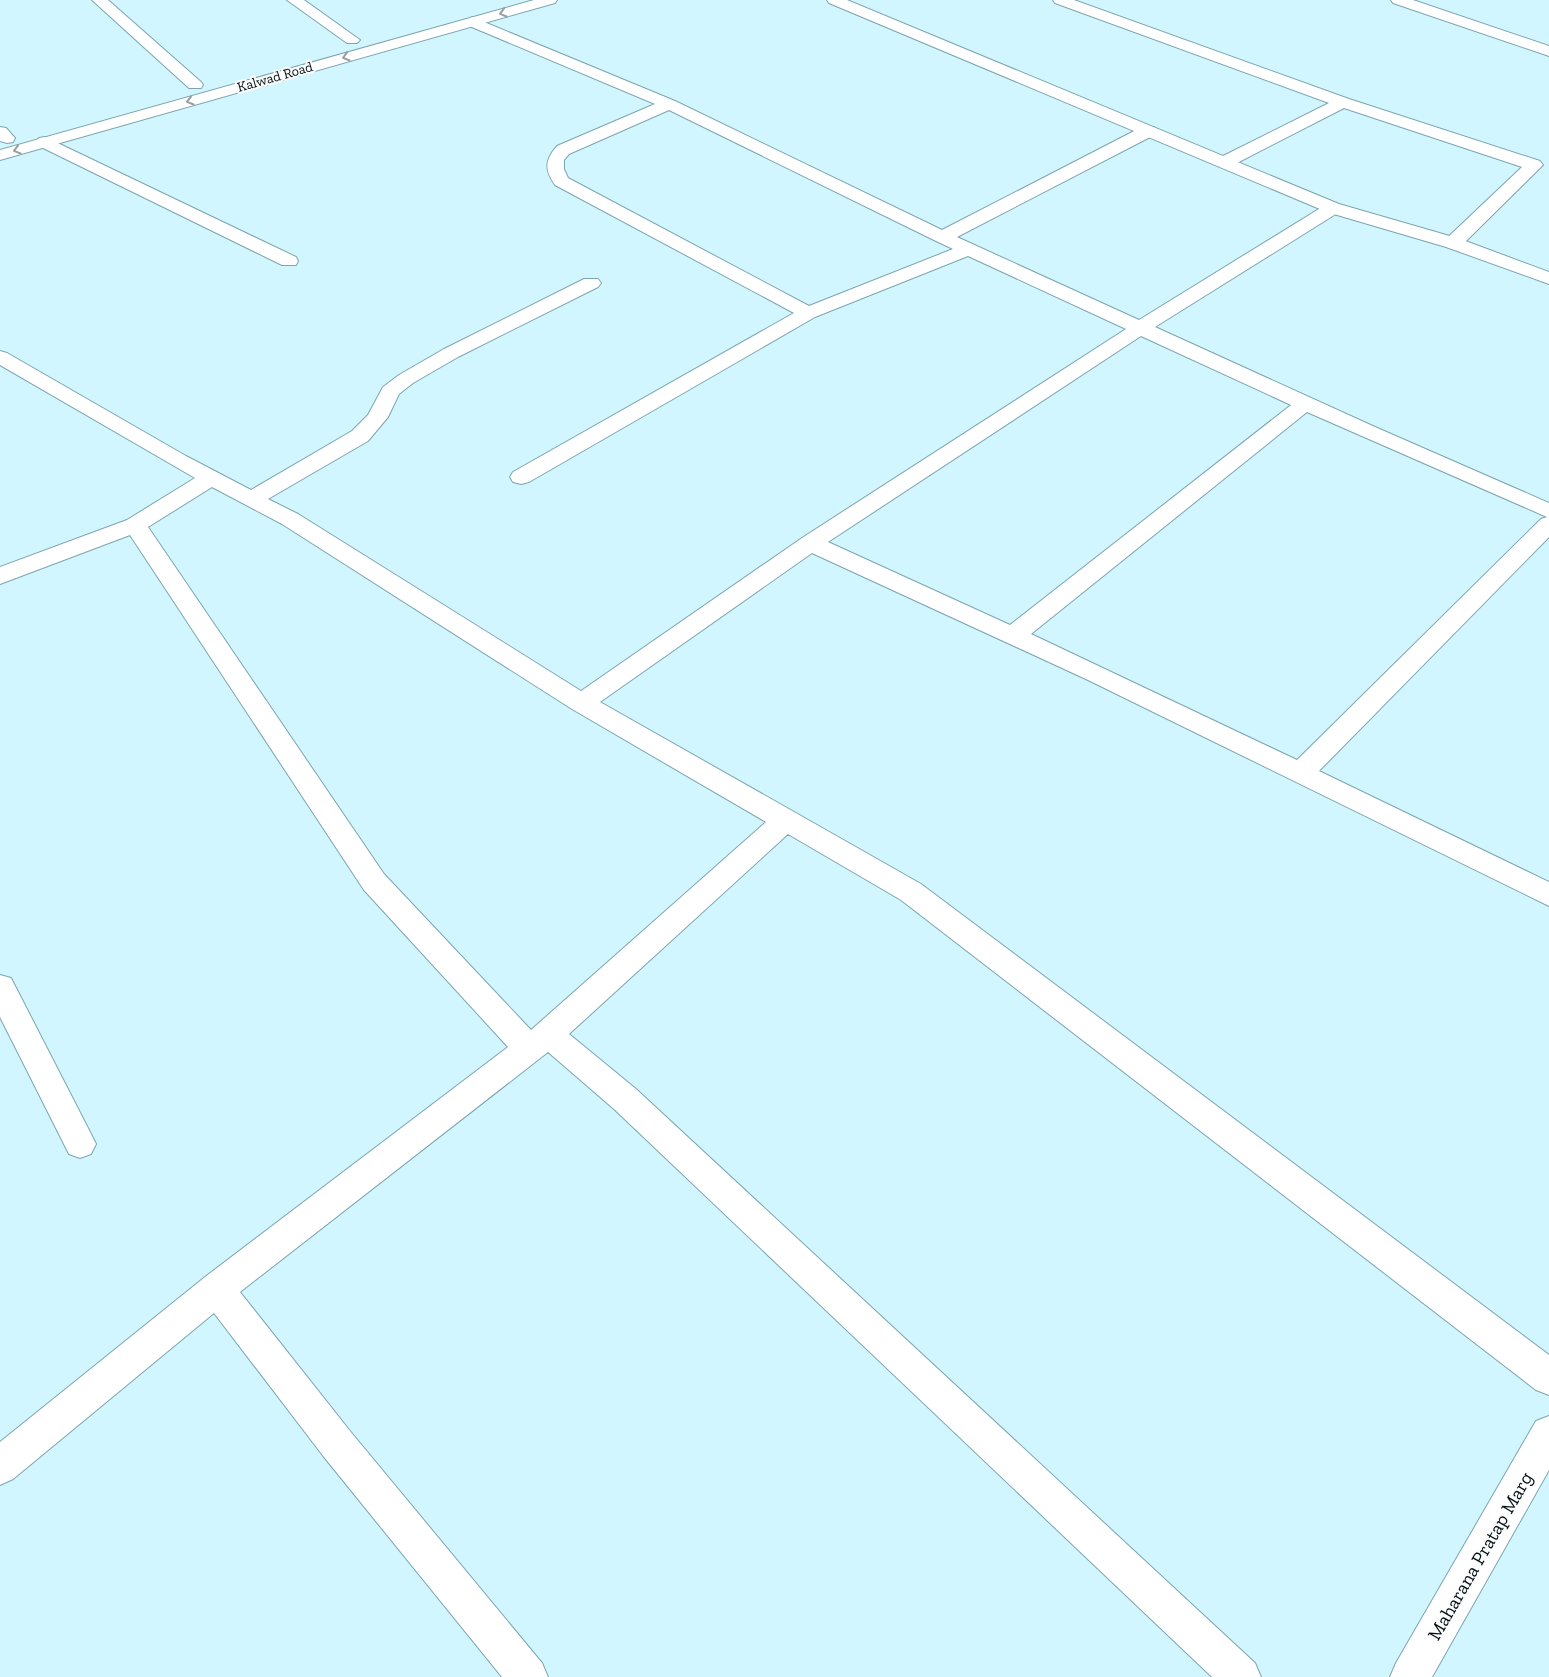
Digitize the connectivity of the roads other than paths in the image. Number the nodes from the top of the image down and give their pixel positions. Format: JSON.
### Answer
{"nodes":[{"id":1,"x":98,"y":0,"type":"edge"},
{"id":2,"x":294,"y":0,"type":"edge"},
{"id":3,"x":496,"y":0,"type":"edge"},
{"id":4,"x":550,"y":0,"type":"edge"},
{"id":5,"x":834,"y":0,"type":"edge"},
{"id":6,"x":1060,"y":0,"type":"edge"},
{"id":7,"x":1398,"y":0,"type":"edge"},
{"id":8,"x":472,"y":22,"type":"junction"},
{"id":9,"x":352,"y":40,"type":"junction"},
{"id":10,"x":1549,"y":51,"type":"edge"},
{"id":11,"x":195,"y":85,"type":"junction"},
{"id":12,"x":1343,"y":102,"type":"junction"},
{"id":13,"x":669,"y":104,"type":"junction"},
{"id":14,"x":1148,"y":130,"type":"junction"},
{"id":15,"x":2,"y":136,"type":"edge"},
{"id":16,"x":46,"y":142,"type":"junction"},
{"id":17,"x":0,"y":155,"type":"edge"},
{"id":18,"x":1225,"y":162,"type":"junction"},
{"id":19,"x":1541,"y":168,"type":"edge"},
{"id":20,"x":1334,"y":208,"type":"junction"},
{"id":21,"x":942,"y":237,"type":"junction"},
{"id":22,"x":1453,"y":243,"type":"junction"},
{"id":23,"x":968,"y":249,"type":"junction"},
{"id":24,"x":289,"y":261,"type":"dead end"},
{"id":25,"x":1549,"y":278,"type":"edge"},
{"id":26,"x":591,"y":282,"type":"dead end"},
{"id":27,"x":808,"y":313,"type":"junction"},
{"id":28,"x":1140,"y":328,"type":"junction"},
{"id":29,"x":0,"y":357,"type":"edge"},
{"id":30,"x":1305,"y":404,"type":"junction"},
{"id":31,"x":521,"y":477,"type":"dead end"},
{"id":32,"x":211,"y":478,"type":"junction"},
{"id":33,"x":251,"y":499,"type":"junction"},
{"id":34,"x":1549,"y":511,"type":"edge"},
{"id":35,"x":1549,"y":524,"type":"edge"},
{"id":36,"x":135,"y":525,"type":"junction"},
{"id":37,"x":810,"y":543,"type":"junction"},
{"id":38,"x":0,"y":576,"type":"edge"},
{"id":39,"x":1012,"y":636,"type":"junction"},
{"id":40,"x":581,"y":703,"type":"junction"},
{"id":41,"x":1300,"y":774,"type":"junction"},
{"id":42,"x":786,"y":820,"type":"junction"},
{"id":43,"x":1549,"y":895,"type":"edge"},
{"id":44,"x":0,"y":987,"type":"edge"},
{"id":45,"x":539,"y":1041,"type":"junction"},
{"id":46,"x":80,"y":1144,"type":"dead end"},
{"id":47,"x":217,"y":1289,"type":"junction"},
{"id":48,"x":1549,"y":1377,"type":"edge"},
{"id":49,"x":1549,"y":1434,"type":"edge"},
{"id":50,"x":0,"y":1466,"type":"edge"},
{"id":51,"x":528,"y":1677,"type":"edge"},
{"id":52,"x":1240,"y":1677,"type":"edge"},
{"id":53,"x":1410,"y":1677,"type":"edge"}],
"edges":[{"from":1,"to":11,"type":"street"},
{"from":2,"to":9,"type":"street"},
{"from":3,"to":9,"type":"street","name":"Kalwad Road"},
{"from":4,"to":8,"type":"street","name":"Kalwad Road","one_way":true},
{"from":5,"to":14,"type":"street"},
{"from":6,"to":12,"type":"street"},
{"from":7,"to":10,"type":"street"},
{"from":8,"to":13,"type":"street"},
{"from":8,"to":16,"type":"street","name":"Kalwad Road","one_way":true},
{"from":9,"to":11,"type":"street","name":"Kalwad Road"},
{"from":11,"to":15,"type":"street","name":"Kalwad Road"},
{"from":12,"to":18,"type":"street"},
{"from":12,"to":19,"type":"street"},
{"from":13,"to":21,"type":"street"},
{"from":13,"to":27,"type":"street"},
{"from":14,"to":18,"type":"street"},
{"from":14,"to":21,"type":"street"},
{"from":16,"to":17,"type":"street","name":"Kalwad Road","one_way":true},
{"from":16,"to":24,"type":"street"},
{"from":18,"to":20,"type":"street"},
{"from":19,"to":22,"type":"street"},
{"from":20,"to":22,"type":"street"},
{"from":20,"to":28,"type":"street"},
{"from":21,"to":23,"type":"street"},
{"from":22,"to":25,"type":"street"},
{"from":23,"to":27,"type":"street"},
{"from":23,"to":28,"type":"street"},
{"from":26,"to":33,"type":"street"},
{"from":27,"to":31,"type":"street"},
{"from":28,"to":30,"type":"street"},
{"from":28,"to":37,"type":"street"},
{"from":29,"to":32,"type":"street"},
{"from":30,"to":34,"type":"street"},
{"from":30,"to":39,"type":"street"},
{"from":32,"to":33,"type":"street"},
{"from":32,"to":36,"type":"street"},
{"from":33,"to":40,"type":"street"},
{"from":35,"to":41,"type":"street"},
{"from":36,"to":38,"type":"street"},
{"from":36,"to":45,"type":"street"},
{"from":37,"to":39,"type":"street"},
{"from":37,"to":40,"type":"street"},
{"from":39,"to":41,"type":"street"},
{"from":40,"to":42,"type":"street"},
{"from":41,"to":43,"type":"street"},
{"from":42,"to":45,"type":"street"},
{"from":42,"to":48,"type":"street"},
{"from":44,"to":46,"type":"street"},
{"from":45,"to":47,"type":"street"},
{"from":45,"to":52,"type":"street"},
{"from":47,"to":50,"type":"street"},
{"from":47,"to":51,"type":"street"},
{"from":49,"to":53,"type":"street","name":"Maharana Pratap Marg"}]}
